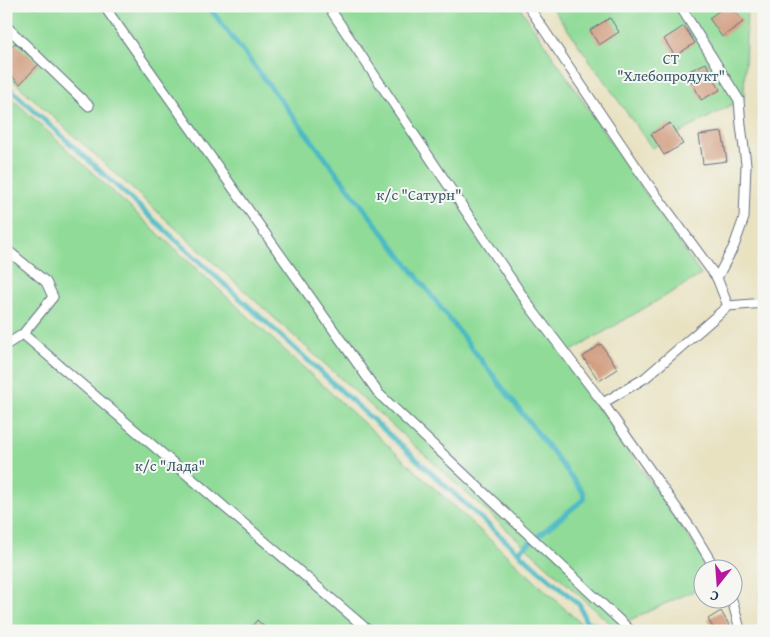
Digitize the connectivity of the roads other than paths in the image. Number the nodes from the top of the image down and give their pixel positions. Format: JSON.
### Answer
{"nodes":[{"id":1,"x":104,"y":6,"type":"edge"},
{"id":2,"x":328,"y":6,"type":"edge"},
{"id":3,"x":528,"y":6,"type":"edge"},
{"id":4,"x":680,"y":6,"type":"edge"},
{"id":5,"x":6,"y":26,"type":"edge"},
{"id":6,"x":89,"y":106,"type":"dead end"},
{"id":7,"x":6,"y":249,"type":"edge"},
{"id":8,"x":717,"y":278,"type":"junction"},
{"id":9,"x":764,"y":303,"type":"edge"},
{"id":10,"x":728,"y":306,"type":"junction"},
{"id":11,"x":23,"y":334,"type":"junction"},
{"id":12,"x":6,"y":345,"type":"edge"},
{"id":13,"x":603,"y":403,"type":"junction"},
{"id":14,"x":710,"y":560,"type":"edge"},
{"id":15,"x":735,"y":610,"type":"edge"},
{"id":16,"x":369,"y":631,"type":"edge"},
{"id":17,"x":631,"y":631,"type":"edge"},
{"id":18,"x":739,"y":631,"type":"edge"}],
"edges":[{"from":1,"to":17,"type":"lane"},
{"from":2,"to":13,"type":"lane"},
{"from":3,"to":8,"type":"lane"},
{"from":4,"to":8,"type":"lane"},
{"from":5,"to":6,"type":"lane"},
{"from":7,"to":11,"type":"lane"},
{"from":8,"to":10,"type":"lane"},
{"from":9,"to":10,"type":"lane"},
{"from":10,"to":13,"type":"lane"},
{"from":11,"to":12,"type":"lane"},
{"from":11,"to":16,"type":"lane"},
{"from":13,"to":14,"type":"lane"},
{"from":15,"to":18,"type":"lane"}]}
